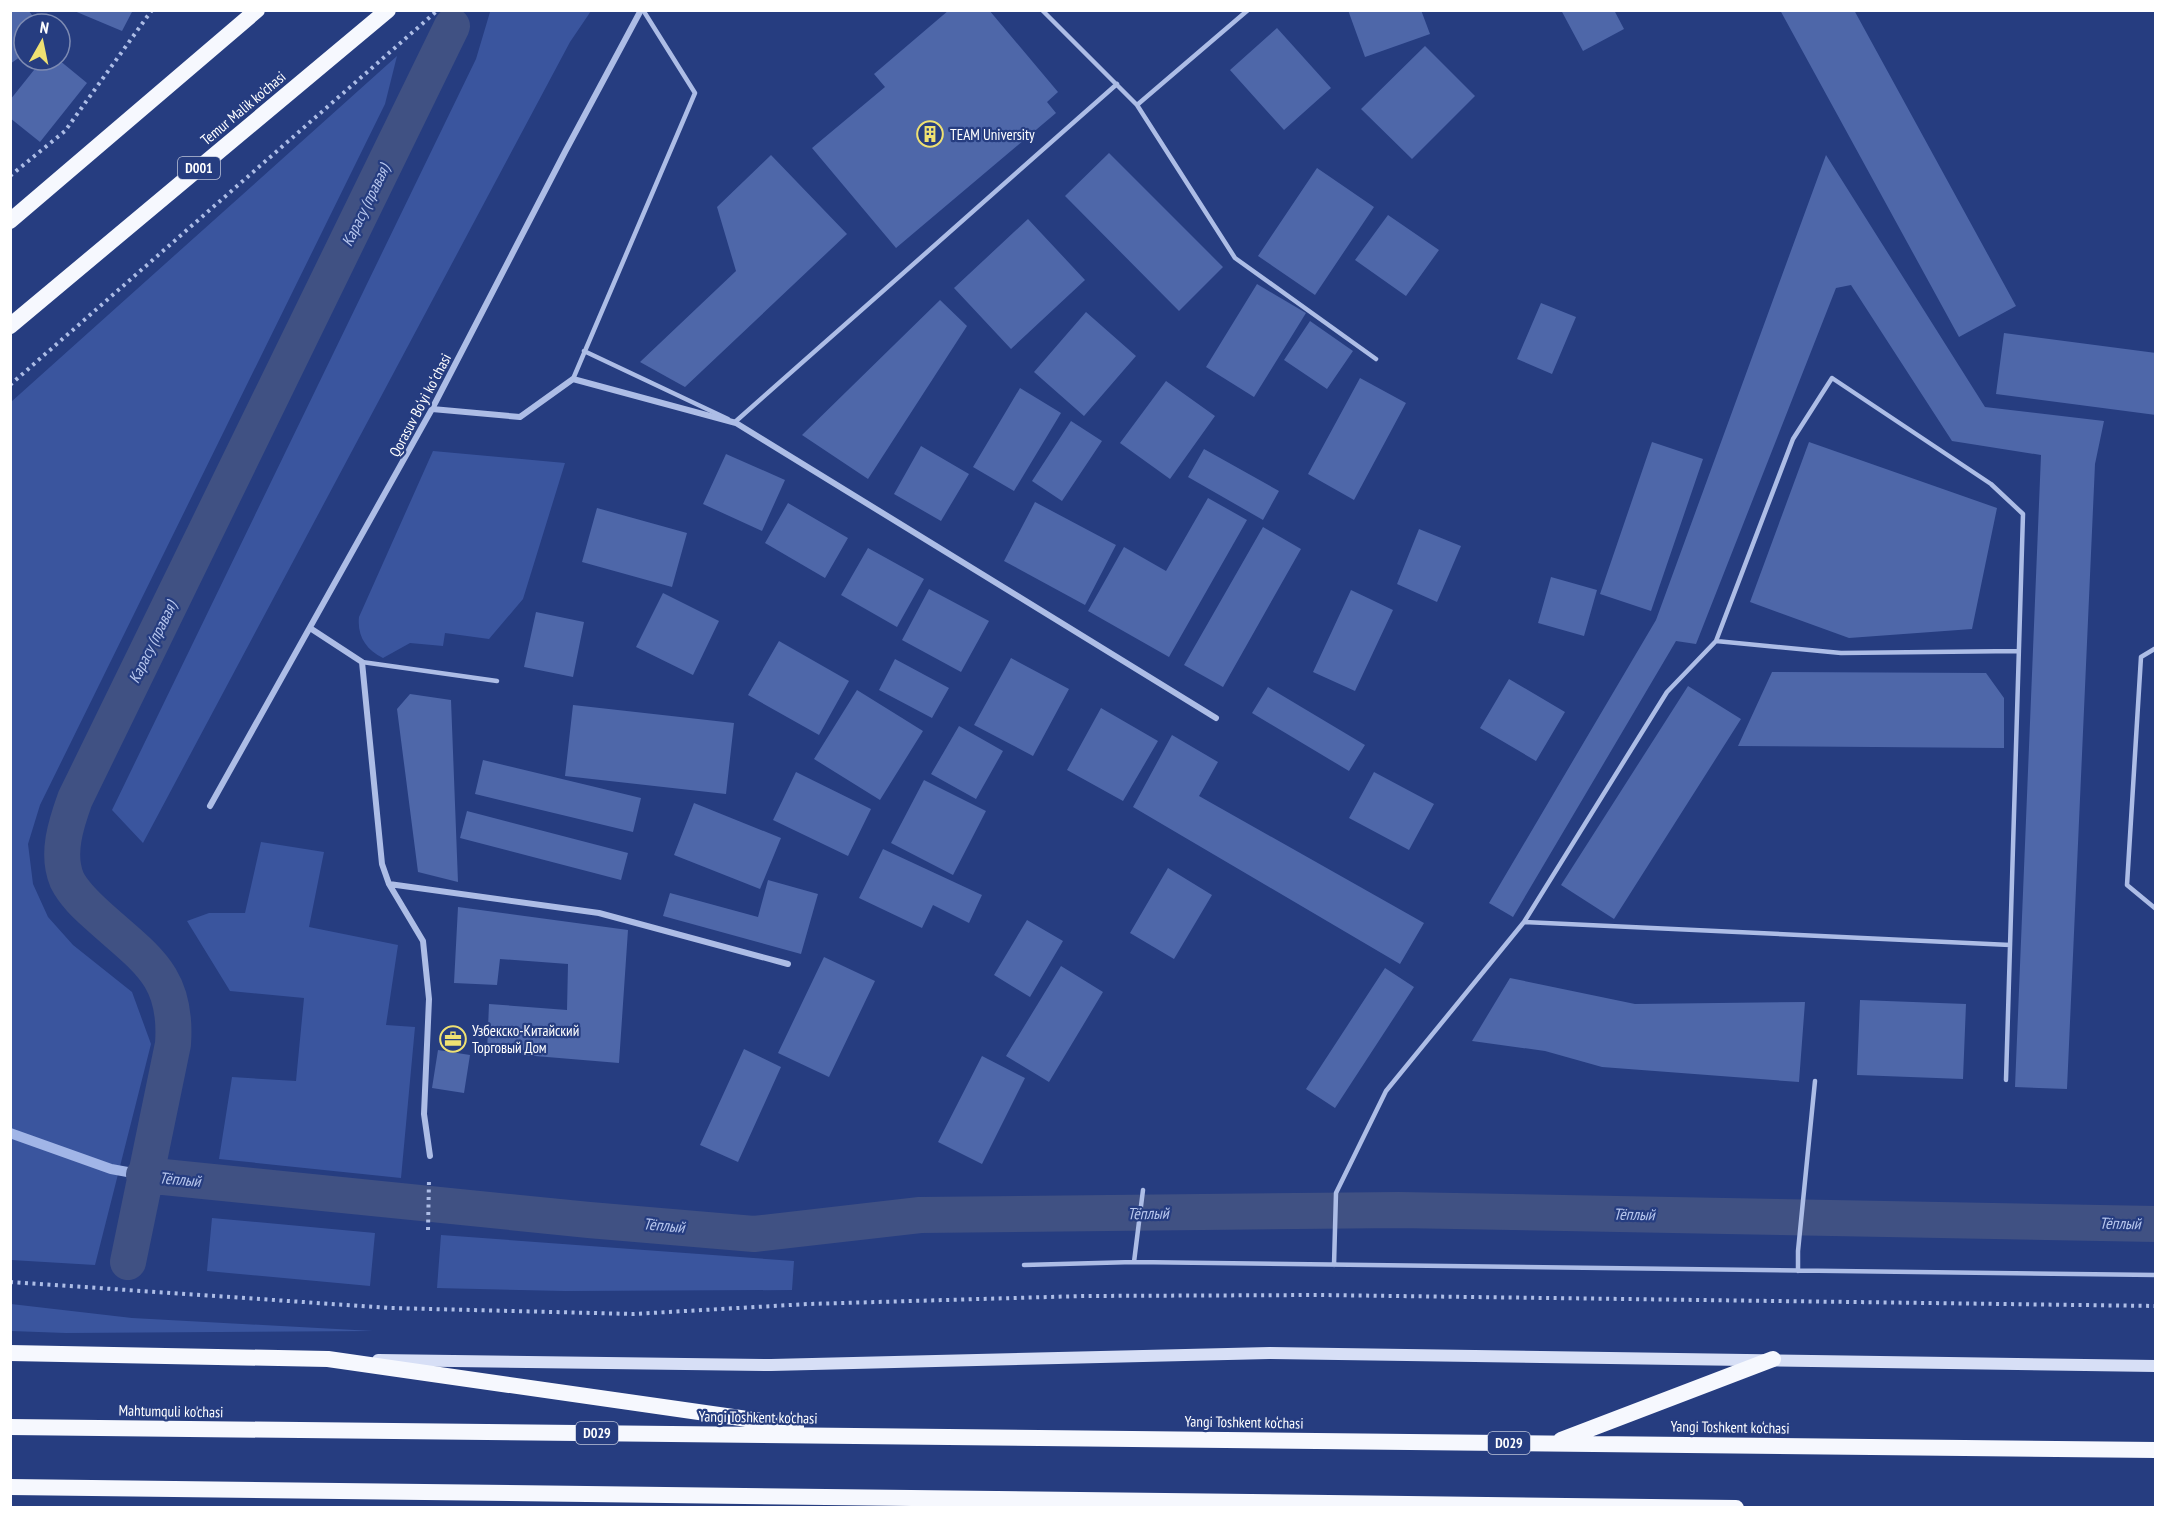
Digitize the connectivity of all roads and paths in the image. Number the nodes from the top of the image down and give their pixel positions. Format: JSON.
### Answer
{"nodes":[{"id":1,"x":152,"y":10,"type":"edge"},
{"id":2,"x":257,"y":10,"type":"edge"},
{"id":3,"x":388,"y":10,"type":"edge"},
{"id":4,"x":438,"y":10,"type":"edge"},
{"id":5,"x":642,"y":10,"type":"edge"},
{"id":6,"x":1042,"y":10,"type":"edge"},
{"id":7,"x":1248,"y":10,"type":"edge"},
{"id":8,"x":1117,"y":84,"type":"junction"},
{"id":9,"x":1137,"y":105,"type":"junction"},
{"id":10,"x":10,"y":176,"type":"edge"},
{"id":11,"x":12,"y":215,"type":"edge"},
{"id":12,"x":10,"y":326,"type":"edge"},
{"id":13,"x":584,"y":351,"type":"junction"},
{"id":14,"x":1376,"y":359,"type":"dead end"},
{"id":15,"x":573,"y":379,"type":"junction"},
{"id":16,"x":10,"y":385,"type":"edge"},
{"id":17,"x":432,"y":409,"type":"junction"},
{"id":18,"x":736,"y":423,"type":"junction"},
{"id":19,"x":310,"y":628,"type":"junction"},
{"id":20,"x":1716,"y":640,"type":"junction"},
{"id":21,"x":2156,"y":648,"type":"edge"},
{"id":22,"x":2018,"y":651,"type":"junction"},
{"id":23,"x":362,"y":662,"type":"junction"},
{"id":24,"x":497,"y":681,"type":"dead end"},
{"id":25,"x":1216,"y":718,"type":"dead end"},
{"id":26,"x":210,"y":806,"type":"dead end"},
{"id":27,"x":389,"y":884,"type":"junction"},
{"id":28,"x":2156,"y":909,"type":"edge"},
{"id":29,"x":1524,"y":922,"type":"junction"},
{"id":30,"x":2010,"y":945,"type":"junction"},
{"id":31,"x":788,"y":964,"type":"dead end"},
{"id":32,"x":2006,"y":1080,"type":"dead end"},
{"id":33,"x":1815,"y":1081,"type":"dead end"},
{"id":34,"x":430,"y":1156,"type":"dead end"},
{"id":35,"x":429,"y":1180,"type":"dead end"},
{"id":36,"x":1143,"y":1190,"type":"dead end"},
{"id":37,"x":428,"y":1230,"type":"dead end"},
{"id":38,"x":1134,"y":1262,"type":"junction"},
{"id":39,"x":1024,"y":1265,"type":"dead end"},
{"id":40,"x":1334,"y":1265,"type":"junction"},
{"id":41,"x":1798,"y":1271,"type":"junction"},
{"id":42,"x":2156,"y":1275,"type":"edge"},
{"id":43,"x":10,"y":1282,"type":"edge"},
{"id":44,"x":2156,"y":1306,"type":"edge"},
{"id":45,"x":10,"y":1353,"type":"edge"},
{"id":46,"x":328,"y":1359,"type":"junction"},
{"id":47,"x":1773,"y":1359,"type":"junction"},
{"id":48,"x":2156,"y":1366,"type":"edge"},
{"id":49,"x":10,"y":1427,"type":"edge"},
{"id":50,"x":332,"y":1431,"type":"joint"},
{"id":51,"x":862,"y":1436,"type":"junction"},
{"id":52,"x":1551,"y":1443,"type":"junction"},
{"id":53,"x":2156,"y":1450,"type":"edge"},
{"id":54,"x":10,"y":1487,"type":"edge"},
{"id":55,"x":863,"y":1497,"type":"junction"},
{"id":56,"x":745,"y":1508,"type":"edge"},
{"id":57,"x":1737,"y":1508,"type":"edge"}],
"edges":[{"from":1,"to":10,"type":"path"},
{"from":2,"to":11,"type":"highway"},
{"from":3,"to":12,"type":"highway","name":"Temur Malik ko'chasi","number":"D001"},
{"from":4,"to":16,"type":"path"},
{"from":5,"to":13,"type":"lane"},
{"from":5,"to":17,"type":"street","name":"Qorasuv Bo‘yi koʻchasi"},
{"from":6,"to":8,"type":"lane"},
{"from":7,"to":9,"type":"lane"},
{"from":8,"to":9,"type":"lane"},
{"from":8,"to":18,"type":"lane"},
{"from":9,"to":14,"type":"lane"},
{"from":13,"to":15,"type":"lane"},
{"from":13,"to":18,"type":"lane"},
{"from":15,"to":17,"type":"street"},
{"from":15,"to":18,"type":"street"},
{"from":17,"to":19,"type":"street","name":"Qorasuv Bo‘yi koʻchasi"},
{"from":18,"to":25,"type":"street"},
{"from":19,"to":23,"type":"street"},
{"from":19,"to":26,"type":"street","name":"Qorasuv Bo‘yi koʻchasi"},
{"from":20,"to":22,"type":"lane"},
{"from":20,"to":22,"type":"lane"},
{"from":20,"to":29,"type":"lane"},
{"from":21,"to":28,"type":"lane"},
{"from":22,"to":30,"type":"lane"},
{"from":23,"to":24,"type":"lane"},
{"from":23,"to":27,"type":"street"},
{"from":27,"to":31,"type":"street"},
{"from":27,"to":34,"type":"street"},
{"from":29,"to":30,"type":"lane"},
{"from":29,"to":40,"type":"lane"},
{"from":30,"to":32,"type":"lane"},
{"from":33,"to":41,"type":"lane"},
{"from":35,"to":37,"type":"path"},
{"from":36,"to":38,"type":"lane"},
{"from":38,"to":39,"type":"lane"},
{"from":38,"to":40,"type":"lane"},
{"from":40,"to":41,"type":"lane"},
{"from":41,"to":42,"type":"lane"},
{"from":43,"to":44,"type":"path"},
{"from":45,"to":46,"type":"highway"},
{"from":46,"to":47,"type":"main road"},
{"from":46,"to":51,"type":"highway"},
{"from":47,"to":48,"type":"main road"},
{"from":47,"to":52,"type":"highway"},
{"from":49,"to":50,"type":"highway","name":"Mahtumquli ko'chasi","number":"D029"},
{"from":50,"to":51,"type":"highway","name":"Yangi Toshkent ko‘chasi","number":"D029"},
{"from":51,"to":52,"type":"highway","name":"Yangi Toshkent ko‘chasi","number":"D029"},
{"from":52,"to":53,"type":"highway","name":"Yangi Toshkent ko‘chasi","number":"D029"},
{"from":54,"to":55,"type":"highway"},
{"from":55,"to":56,"type":"highway"},
{"from":55,"to":57,"type":"highway"}]}
